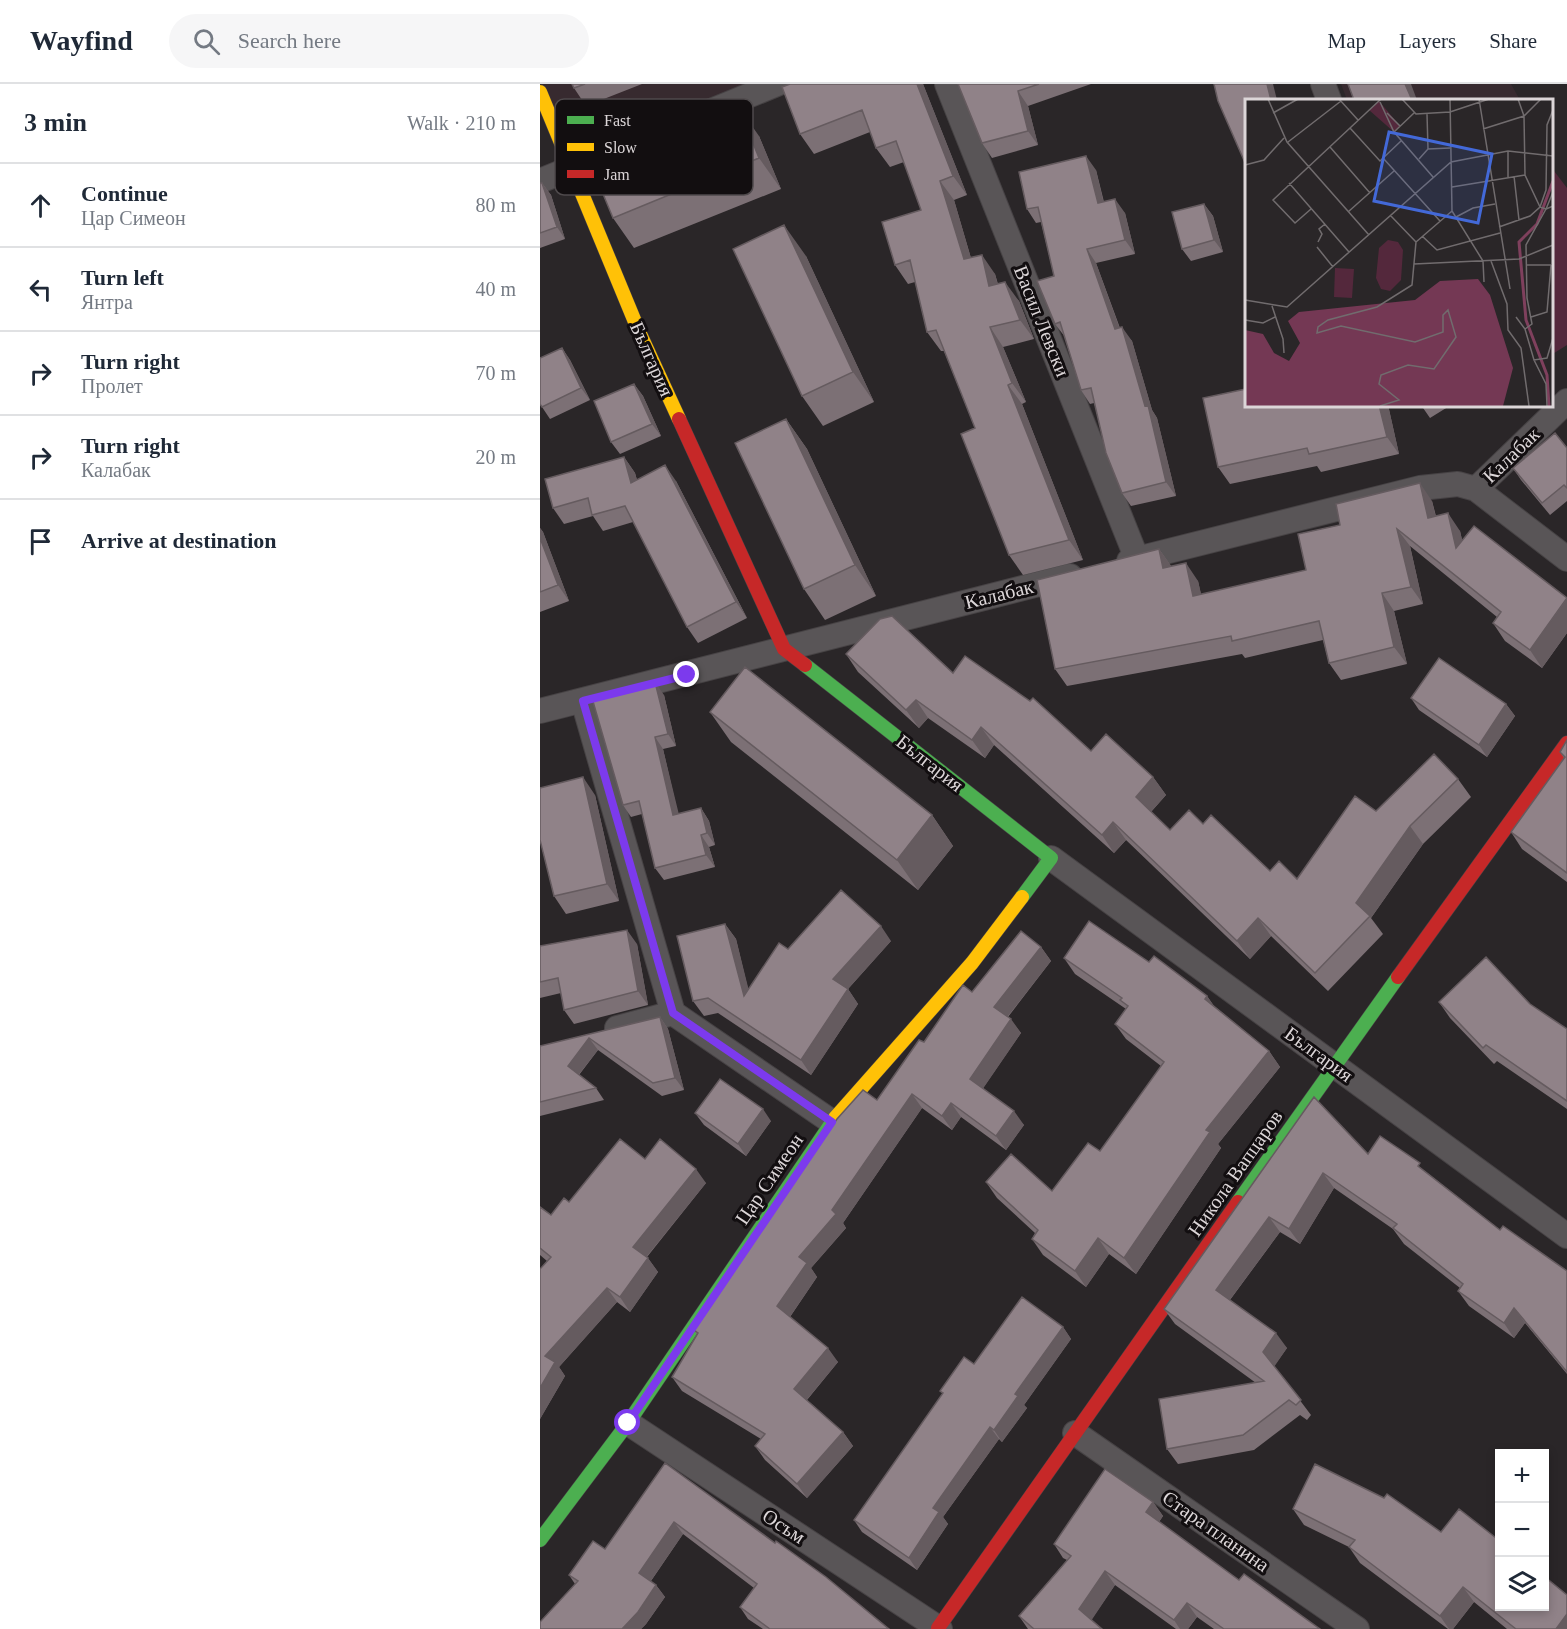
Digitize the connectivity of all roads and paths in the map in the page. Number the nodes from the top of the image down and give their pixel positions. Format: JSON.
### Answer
{"nodes":[{"id":1,"x":777,"y":84,"type":"edge"},
{"id":2,"x":947,"y":84,"type":"edge"},
{"id":3,"x":1323,"y":84,"type":"edge"},
{"id":4,"x":540,"y":92,"type":"edge"},
{"id":5,"x":740,"y":99,"type":"edge"},
{"id":6,"x":1329,"y":99,"type":"edge"},
{"id":7,"x":555,"y":130,"type":"edge"},
{"id":8,"x":555,"y":174,"type":"edge"},
{"id":9,"x":540,"y":181,"type":"edge"},
{"id":10,"x":581,"y":195,"type":"edge"},
{"id":11,"x":1567,"y":401,"type":"edge"},
{"id":12,"x":1541,"y":412,"type":"edge"},
{"id":13,"x":1476,"y":489,"type":"junction"},
{"id":14,"x":1137,"y":559,"type":"junction"},
{"id":15,"x":1567,"y":559,"type":"edge"},
{"id":16,"x":784,"y":649,"type":"junction"},
{"id":17,"x":583,"y":701,"type":"junction"},
{"id":18,"x":540,"y":711,"type":"edge"},
{"id":19,"x":1567,"y":743,"type":"edge"},
{"id":20,"x":1051,"y":858,"type":"junction"},
{"id":21,"x":673,"y":1013,"type":"junction"},
{"id":22,"x":596,"y":1033,"type":"edge"},
{"id":23,"x":1334,"y":1066,"type":"junction"},
{"id":24,"x":832,"y":1122,"type":"junction"},
{"id":25,"x":1567,"y":1236,"type":"edge"},
{"id":26,"x":628,"y":1423,"type":"junction"},
{"id":27,"x":1075,"y":1433,"type":"junction"},
{"id":28,"x":540,"y":1540,"type":"edge"},
{"id":29,"x":939,"y":1628,"type":"edge"},
{"id":30,"x":1357,"y":1629,"type":"edge"}],
"edges":[{"from":1,"to":5,"type":"street"},
{"from":2,"to":14,"type":"street","name":"Васил Левски"},
{"from":3,"to":6,"type":"street"},
{"from":4,"to":7,"type":"street","name":"България"},
{"from":8,"to":9,"type":"street"},
{"from":10,"to":16,"type":"street","name":"България"},
{"from":11,"to":12,"type":"street","name":"Калабак"},
{"from":12,"to":13,"type":"street","name":"Калабак"},
{"from":13,"to":14,"type":"street","name":"Калабак"},
{"from":13,"to":15,"type":"street"},
{"from":14,"to":16,"type":"street","name":"Калабак"},
{"from":16,"to":17,"type":"street","name":"Калабак"},
{"from":16,"to":20,"type":"street","name":"България"},
{"from":17,"to":18,"type":"street","name":"Калабак"},
{"from":17,"to":21,"type":"street"},
{"from":19,"to":23,"type":"street","name":"Никола Вапцаров"},
{"from":20,"to":23,"type":"street","name":"България"},
{"from":20,"to":24,"type":"street","name":"Цар Симеон"},
{"from":21,"to":22,"type":"street"},
{"from":21,"to":24,"type":"street"},
{"from":23,"to":25,"type":"street","name":"България"},
{"from":23,"to":27,"type":"street","name":"Никола Вапцаров"},
{"from":24,"to":26,"type":"street","name":"Цар Симеон"},
{"from":26,"to":28,"type":"street","name":"Цар Симеон"},
{"from":26,"to":29,"type":"street","name":"Осъм"},
{"from":27,"to":29,"type":"street","name":"Никола Вапцаров"},
{"from":27,"to":30,"type":"street","name":"Стара планина"}]}
